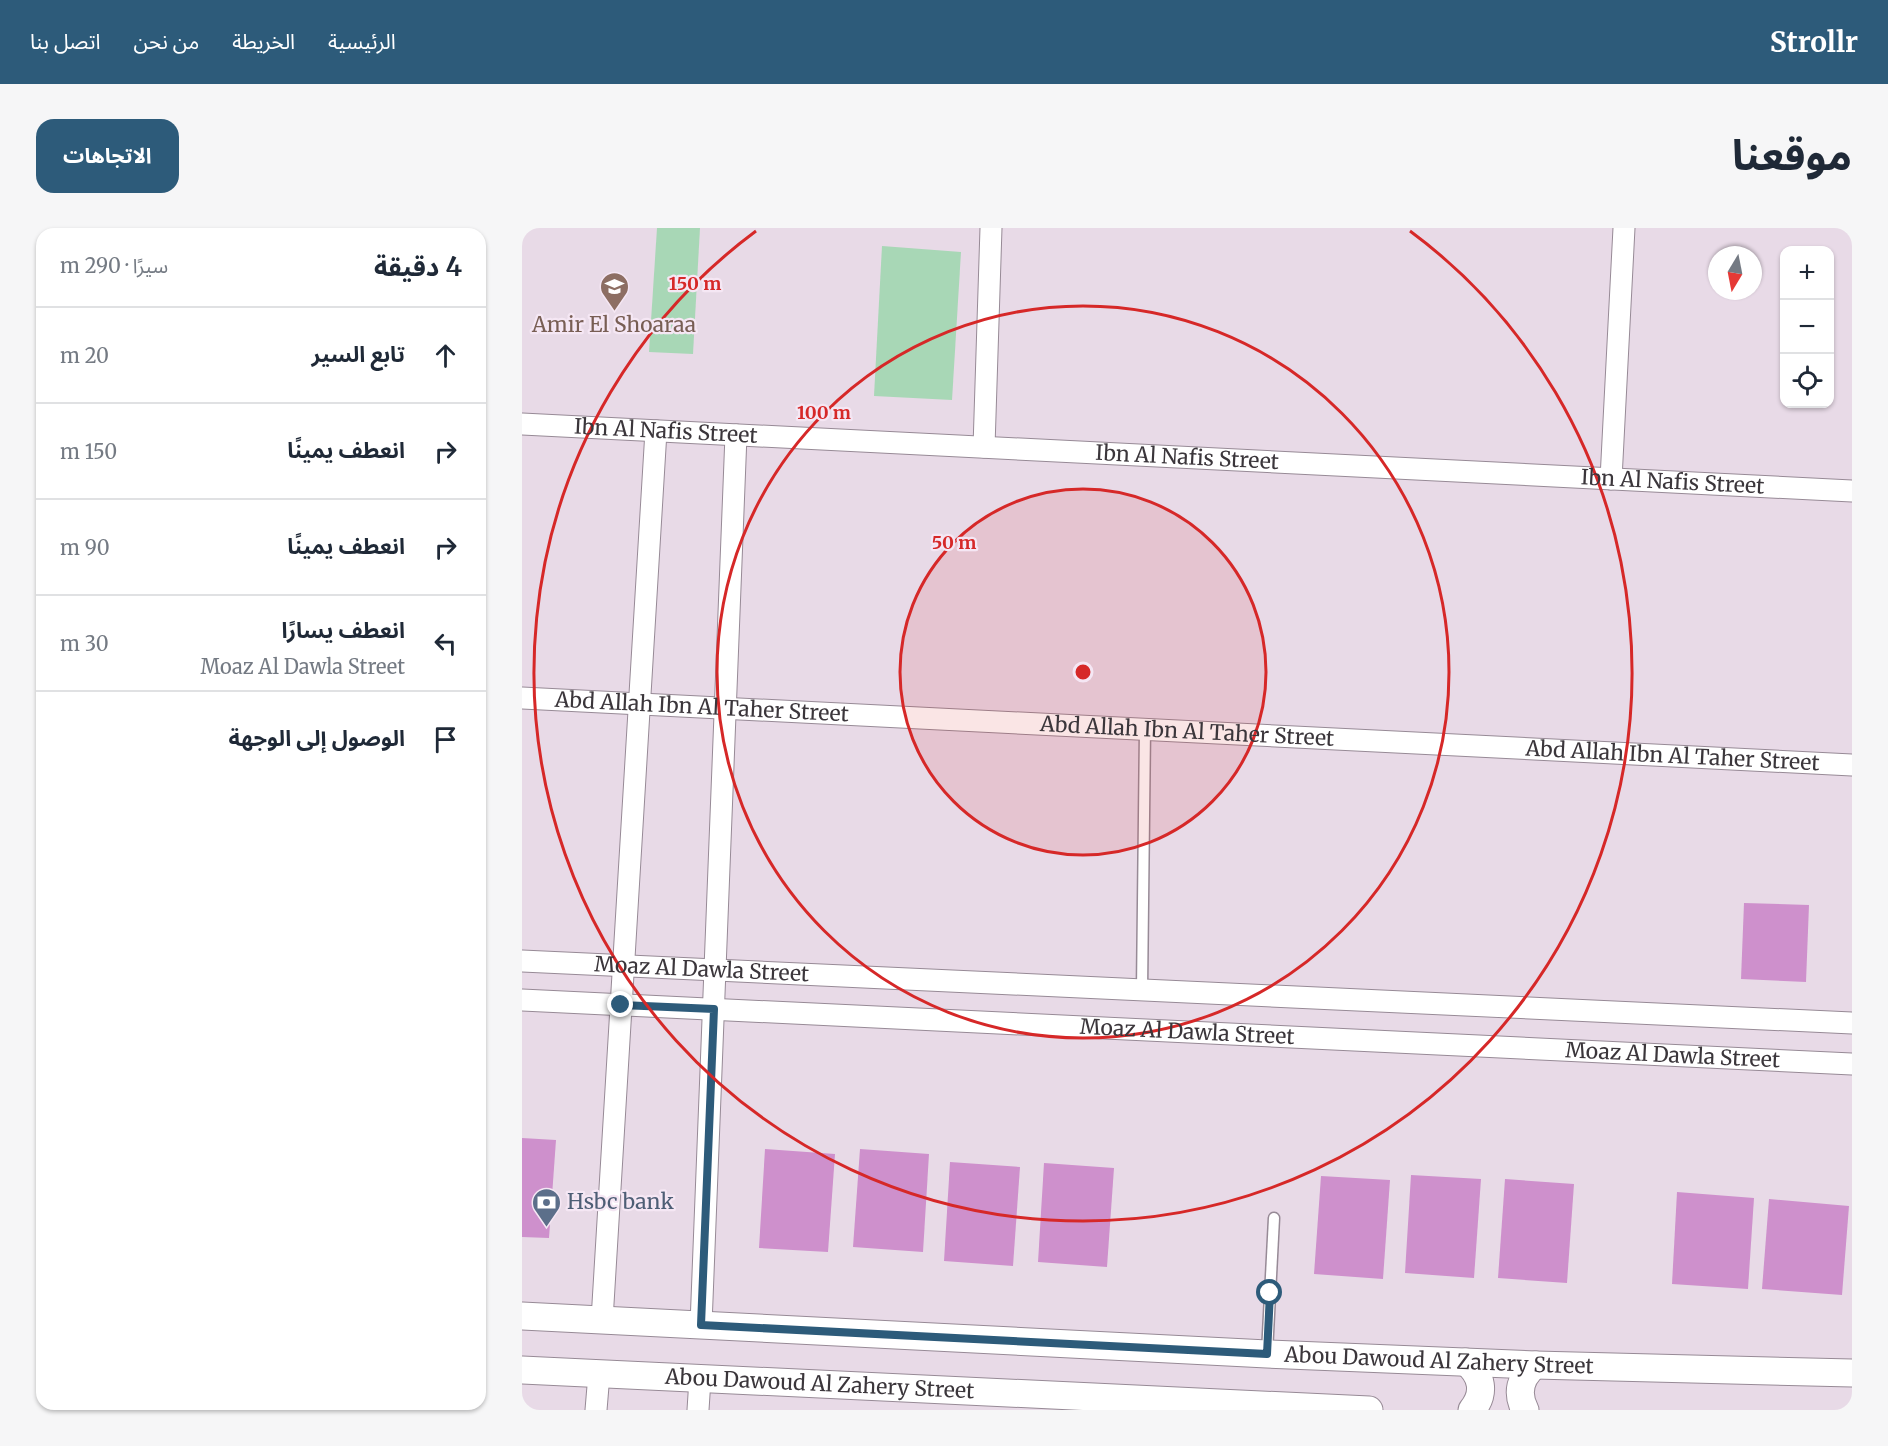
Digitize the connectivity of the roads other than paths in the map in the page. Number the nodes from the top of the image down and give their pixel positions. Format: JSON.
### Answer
{"nodes":[{"id":1,"x":991,"y":228,"type":"edge"},
{"id":2,"x":1624,"y":228,"type":"edge"},
{"id":3,"x":522,"y":424,"type":"edge"},
{"id":4,"x":656,"y":431,"type":"junction"},
{"id":5,"x":736,"y":435,"type":"junction"},
{"id":6,"x":984,"y":447,"type":"junction"},
{"id":7,"x":1611,"y":479,"type":"junction"},
{"id":8,"x":1852,"y":491,"type":"edge"},
{"id":9,"x":522,"y":698,"type":"edge"},
{"id":10,"x":639,"y":704,"type":"junction"},
{"id":11,"x":725,"y":708,"type":"junction"},
{"id":12,"x":1145,"y":729,"type":"junction"},
{"id":13,"x":1852,"y":765,"type":"edge"},
{"id":14,"x":522,"y":961,"type":"edge"},
{"id":15,"x":623,"y":965,"type":"junction"},
{"id":16,"x":715,"y":970,"type":"junction"},
{"id":17,"x":1142,"y":990,"type":"junction"},
{"id":18,"x":522,"y":1000,"type":"edge"},
{"id":19,"x":621,"y":1005,"type":"junction"},
{"id":20,"x":714,"y":1009,"type":"junction"},
{"id":21,"x":1852,"y":1023,"type":"edge"},
{"id":22,"x":1852,"y":1064,"type":"edge"},
{"id":23,"x":1274,"y":1218,"type":"dead end"},
{"id":24,"x":522,"y":1316,"type":"edge"},
{"id":25,"x":602,"y":1320,"type":"junction"},
{"id":26,"x":701,"y":1325,"type":"junction"},
{"id":27,"x":1267,"y":1354,"type":"junction"},
{"id":28,"x":1466,"y":1362,"type":"junction"},
{"id":29,"x":1535,"y":1365,"type":"junction"},
{"id":30,"x":522,"y":1370,"type":"edge"},
{"id":31,"x":1852,"y":1373,"type":"edge"},
{"id":32,"x":599,"y":1374,"type":"junction"},
{"id":33,"x":699,"y":1379,"type":"junction"},
{"id":34,"x":596,"y":1410,"type":"edge"},
{"id":35,"x":698,"y":1410,"type":"edge"},
{"id":36,"x":1369,"y":1410,"type":"edge"},
{"id":37,"x":1472,"y":1410,"type":"edge"},
{"id":38,"x":1525,"y":1410,"type":"edge"}],
"edges":[{"from":1,"to":6,"type":"street"},
{"from":2,"to":7,"type":"street"},
{"from":3,"to":4,"type":"street","name":"Ibn Al Nafis Street"},
{"from":4,"to":5,"type":"street","name":"Ibn Al Nafis Street"},
{"from":4,"to":10,"type":"street"},
{"from":5,"to":6,"type":"street","name":"Ibn Al Nafis Street"},
{"from":5,"to":11,"type":"street"},
{"from":6,"to":7,"type":"street","name":"Ibn Al Nafis Street"},
{"from":7,"to":8,"type":"street","name":"Ibn Al Nafis Street"},
{"from":9,"to":10,"type":"street","name":"Abd Allah Ibn Al Taher Street"},
{"from":10,"to":11,"type":"street","name":"Abd Allah Ibn Al Taher Street"},
{"from":10,"to":15,"type":"street"},
{"from":11,"to":12,"type":"street","name":"Abd Allah Ibn Al Taher Street"},
{"from":11,"to":16,"type":"street"},
{"from":12,"to":13,"type":"street","name":"Abd Allah Ibn Al Taher Street"},
{"from":12,"to":17,"type":"lane"},
{"from":14,"to":15,"type":"street","name":"Moaz Al Dawla Street"},
{"from":15,"to":16,"type":"street","name":"Moaz Al Dawla Street"},
{"from":15,"to":19,"type":"street"},
{"from":16,"to":17,"type":"street","name":"Moaz Al Dawla Street"},
{"from":16,"to":20,"type":"street"},
{"from":17,"to":21,"type":"street","name":"Moaz Al Dawla Street"},
{"from":18,"to":19,"type":"street","name":"Moaz Al Dawla Street"},
{"from":19,"to":20,"type":"street","name":"Moaz Al Dawla Street"},
{"from":19,"to":25,"type":"street"},
{"from":20,"to":22,"type":"street","name":"Moaz Al Dawla Street"},
{"from":20,"to":26,"type":"street"},
{"from":23,"to":27,"type":"lane"},
{"from":24,"to":25,"type":"street","name":"Abou Dawoud Al Zahery Street"},
{"from":25,"to":26,"type":"street","name":"Abou Dawoud Al Zahery Street"},
{"from":26,"to":27,"type":"street","name":"Abou Dawoud Al Zahery Street"},
{"from":27,"to":28,"type":"street","name":"Abou Dawoud Al Zahery Street"},
{"from":28,"to":29,"type":"street","name":"Abou Dawoud Al Zahery Street"},
{"from":28,"to":37,"type":"street"},
{"from":29,"to":31,"type":"street","name":"Abou Dawoud Al Zahery Street"},
{"from":29,"to":38,"type":"street"},
{"from":30,"to":32,"type":"street","name":"Abou Dawoud Al Zahery Street"},
{"from":32,"to":33,"type":"street","name":"Abou Dawoud Al Zahery Street"},
{"from":32,"to":34,"type":"street"},
{"from":33,"to":35,"type":"street"},
{"from":33,"to":36,"type":"street","name":"Abou Dawoud Al Zahery Street"}]}
